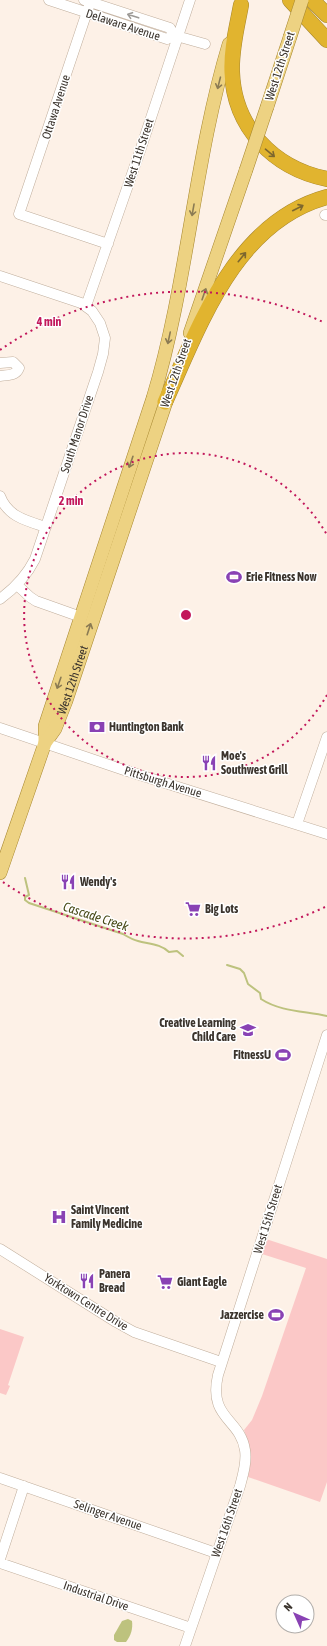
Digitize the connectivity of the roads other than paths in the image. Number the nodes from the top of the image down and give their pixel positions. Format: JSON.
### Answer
{"nodes":[{"id":1,"x":49,"y":0,"type":"edge"},
{"id":2,"x":190,"y":0,"type":"edge"},
{"id":3,"x":290,"y":0,"type":"edge"},
{"id":4,"x":302,"y":0,"type":"edge"},
{"id":5,"x":312,"y":0,"type":"edge"},
{"id":6,"x":89,"y":1,"type":"edge"},
{"id":7,"x":242,"y":3,"type":"edge"},
{"id":8,"x":87,"y":13,"type":"junction"},
{"id":9,"x":327,"y":15,"type":"edge"},
{"id":10,"x":176,"y":35,"type":"junction"},
{"id":11,"x":327,"y":40,"type":"edge"},
{"id":12,"x":205,"y":44,"type":"dead end"},
{"id":13,"x":327,"y":179,"type":"edge"},
{"id":14,"x":327,"y":197,"type":"edge"},
{"id":15,"x":108,"y":244,"type":"junction"},
{"id":16,"x":0,"y":276,"type":"edge"},
{"id":17,"x":86,"y":306,"type":"junction"},
{"id":18,"x":0,"y":363,"type":"edge"},
{"id":19,"x":0,"y":376,"type":"edge"},
{"id":20,"x":165,"y":402,"type":"junction"},
{"id":21,"x":0,"y":496,"type":"edge"},
{"id":22,"x":46,"y":527,"type":"junction"},
{"id":23,"x":17,"y":585,"type":"junction"},
{"id":24,"x":0,"y":599,"type":"edge"},
{"id":25,"x":81,"y":617,"type":"junction"},
{"id":26,"x":0,"y":728,"type":"edge"},
{"id":27,"x":327,"y":737,"type":"edge"},
{"id":28,"x":45,"y":743,"type":"junction"},
{"id":29,"x":297,"y":824,"type":"junction"},
{"id":30,"x":327,"y":834,"type":"edge"},
{"id":31,"x":0,"y":870,"type":"edge"},
{"id":32,"x":327,"y":1035,"type":"edge"},
{"id":33,"x":0,"y":1249,"type":"edge"},
{"id":34,"x":221,"y":1362,"type":"junction"},
{"id":35,"x":218,"y":1404,"type":"joint"},
{"id":36,"x":0,"y":1478,"type":"edge"},
{"id":37,"x":24,"y":1486,"type":"junction"},
{"id":38,"x":216,"y":1552,"type":"junction"},
{"id":39,"x":0,"y":1559,"type":"edge"},
{"id":40,"x":0,"y":1563,"type":"edge"},
{"id":41,"x":192,"y":1628,"type":"junction"},
{"id":42,"x":185,"y":1646,"type":"edge"}],
"edges":[{"from":1,"to":8,"type":"street","name":"Delaware Avenue"},
{"from":2,"to":10,"type":"street","name":"West 11th Street"},
{"from":3,"to":11,"type":"highway"},
{"from":20,"to":4,"type":"main road","name":"West 12th Street","one_way":true,"bridge":true},
{"from":5,"to":9,"type":"highway"},
{"from":6,"to":8,"type":"street","name":"Ottawa Avenue"},
{"from":10,"to":6,"type":"street","name":"Delaware Avenue","one_way":true},
{"from":7,"to":13,"type":"highway","one_way":true},
{"from":7,"to":25,"type":"main road","name":"West 12th Street","one_way":true},
{"from":8,"to":10,"type":"street","name":"Delaware Avenue"},
{"from":8,"to":15,"type":"street","name":"Ottawa Avenue"},
{"from":10,"to":12,"type":"street","name":"Delaware Avenue"},
{"from":10,"to":15,"type":"street","name":"West 11th Street"},
{"from":20,"to":14,"type":"highway","one_way":true},
{"from":15,"to":17,"type":"street","name":"West 11th Street"},
{"from":16,"to":17,"type":"street"},
{"from":17,"to":22,"type":"street","name":"South Manor Drive"},
{"from":18,"to":19,"type":"street"},
{"from":28,"to":20,"type":"main road","name":"West 12th Street","one_way":true},
{"from":21,"to":22,"type":"street"},
{"from":22,"to":23,"type":"street","name":"South Manor Drive"},
{"from":23,"to":24,"type":"street","name":"South Manor Drive"},
{"from":23,"to":25,"type":"street"},
{"from":25,"to":28,"type":"main road","name":"West 12th Street","one_way":true},
{"from":26,"to":28,"type":"street","name":"Pittsburgh Avenue"},
{"from":27,"to":29,"type":"street"},
{"from":28,"to":29,"type":"street","name":"Pittsburgh Avenue"},
{"from":28,"to":31,"type":"main road","name":"West 12th Street"},
{"from":29,"to":30,"type":"street","name":"Pittsburgh Avenue"},
{"from":32,"to":34,"type":"street","name":"West 15th Street"},
{"from":33,"to":34,"type":"street","name":"Yorktown Centre Drive"},
{"from":34,"to":35,"type":"street","name":"West 15th Street"},
{"from":35,"to":38,"type":"street","name":"West 16th Street"},
{"from":36,"to":37,"type":"street","name":"Selinger Avenue"},
{"from":37,"to":38,"type":"street","name":"Selinger Avenue"},
{"from":37,"to":39,"type":"street"},
{"from":38,"to":41,"type":"street","name":"West 16th Street"},
{"from":40,"to":41,"type":"street","name":"Industrial Drive"},
{"from":41,"to":42,"type":"street","name":"West 16th Street"}]}
